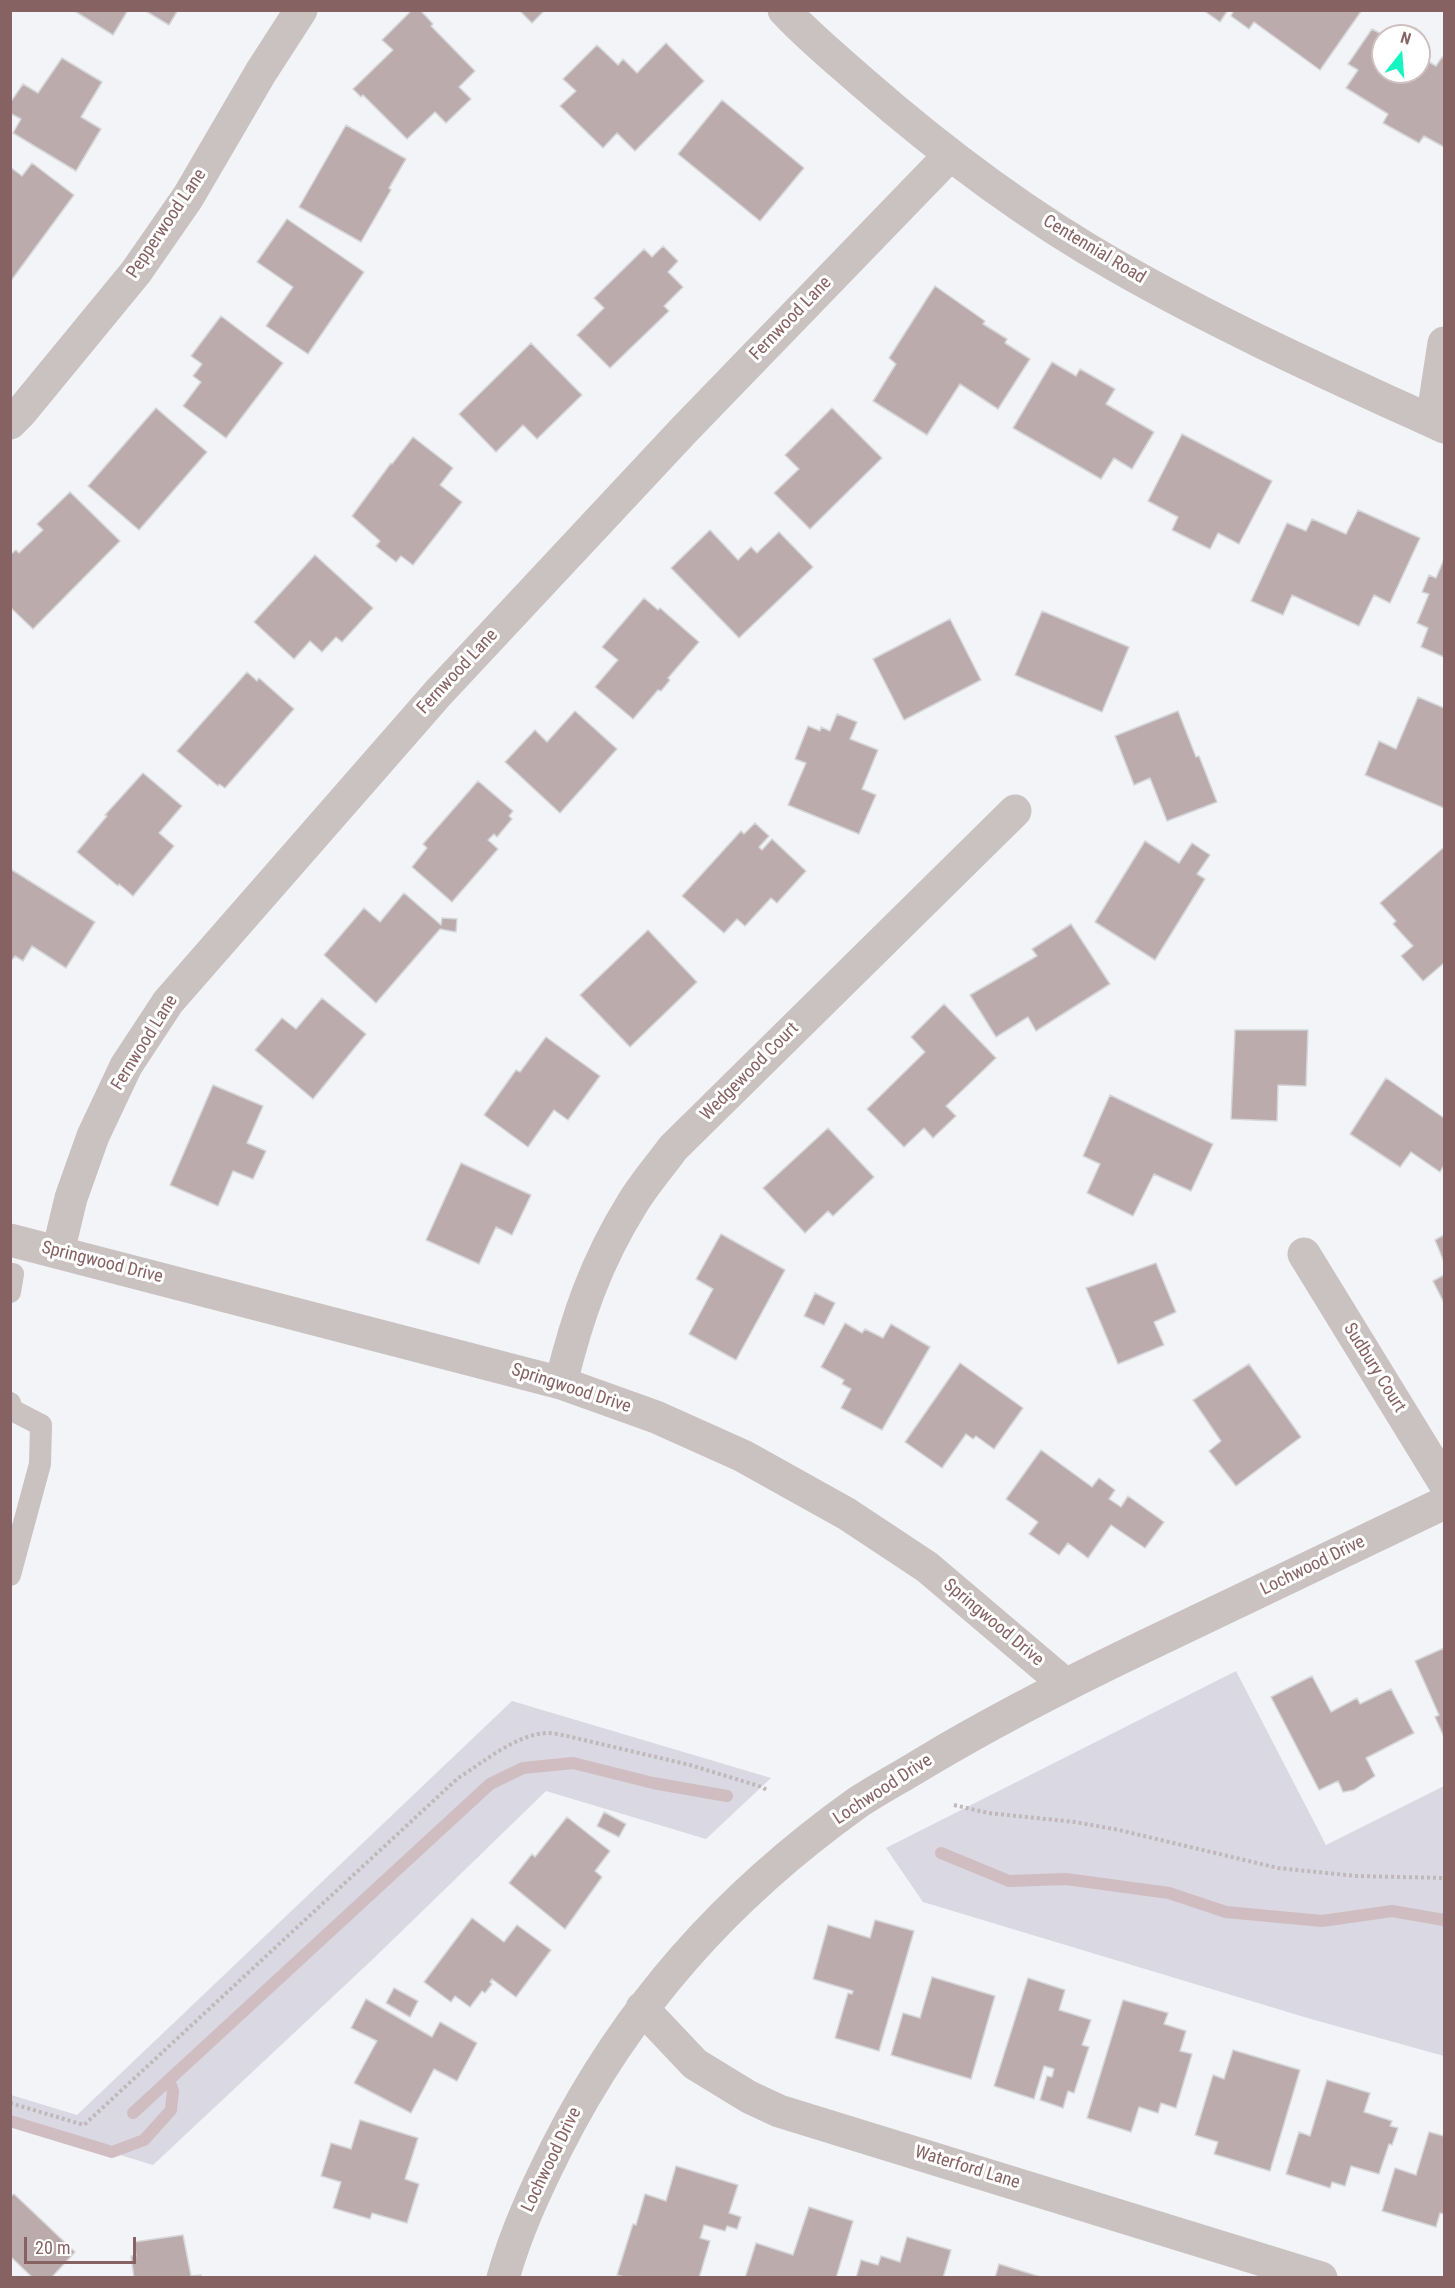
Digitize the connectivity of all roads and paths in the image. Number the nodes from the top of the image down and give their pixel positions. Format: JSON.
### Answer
{"nodes":[{"id":1,"x":301,"y":10,"type":"edge"},
{"id":2,"x":784,"y":10,"type":"edge"},
{"id":3,"x":950,"y":155,"type":"junction"},
{"id":4,"x":1444,"y":343,"type":"edge"},
{"id":5,"x":1440,"y":418,"type":"edge"},
{"id":6,"x":10,"y":423,"type":"edge"},
{"id":7,"x":1015,"y":811,"type":"dead end"},
{"id":8,"x":10,"y":1240,"type":"edge"},
{"id":9,"x":58,"y":1252,"type":"junction"},
{"id":10,"x":1304,"y":1254,"type":"dead end"},
{"id":11,"x":561,"y":1383,"type":"junction"},
{"id":12,"x":10,"y":1403,"type":"edge"},
{"id":13,"x":1444,"y":1482,"type":"edge"},
{"id":14,"x":1444,"y":1503,"type":"edge"},
{"id":15,"x":10,"y":1575,"type":"edge"},
{"id":16,"x":1065,"y":1684,"type":"junction"},
{"id":17,"x":768,"y":1791,"type":"dead end"},
{"id":18,"x":954,"y":1805,"type":"dead end"},
{"id":19,"x":1444,"y":1878,"type":"edge"},
{"id":20,"x":642,"y":2008,"type":"junction"},
{"id":21,"x":10,"y":2103,"type":"edge"},
{"id":22,"x":503,"y":2277,"type":"edge"},
{"id":23,"x":1321,"y":2277,"type":"edge"}],
"edges":[{"from":1,"to":6,"type":"street","name":"Pepperwood Lane"},
{"from":2,"to":3,"type":"street","name":"Centennial Road"},
{"from":3,"to":5,"type":"street","name":"Centennial Road"},
{"from":3,"to":9,"type":"street","name":"Fernwood Lane"},
{"from":4,"to":5,"type":"street"},
{"from":7,"to":11,"type":"street","name":"Wedgewood Court"},
{"from":8,"to":9,"type":"street","name":"Springwood Drive"},
{"from":9,"to":11,"type":"street","name":"Springwood Drive"},
{"from":10,"to":13,"type":"street","name":"Sudbury Court"},
{"from":11,"to":16,"type":"street","name":"Springwood Drive"},
{"from":12,"to":15,"type":"lane"},
{"from":14,"to":16,"type":"street","name":"Lochwood Drive"},
{"from":16,"to":20,"type":"street","name":"Lochwood Drive"},
{"from":17,"to":21,"type":"path"},
{"from":18,"to":19,"type":"path"},
{"from":20,"to":22,"type":"street","name":"Lochwood Drive"},
{"from":20,"to":23,"type":"street","name":"Waterford Lane"}]}
